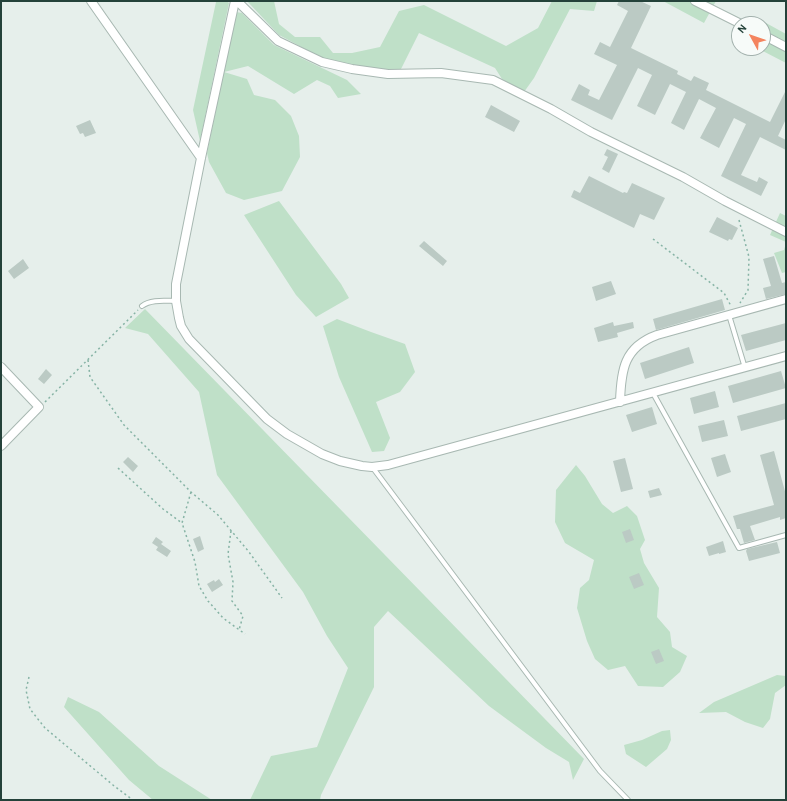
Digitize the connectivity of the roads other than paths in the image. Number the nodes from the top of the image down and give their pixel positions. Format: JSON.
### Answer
{"nodes":[{"id":1,"x":91,"y":1,"type":"edge"},
{"id":2,"x":236,"y":1,"type":"edge"},
{"id":3,"x":696,"y":1,"type":"edge"},
{"id":4,"x":731,"y":19,"type":"edge"},
{"id":5,"x":771,"y":39,"type":"edge"},
{"id":6,"x":786,"y":47,"type":"edge"},
{"id":7,"x":201,"y":158,"type":"junction"},
{"id":8,"x":786,"y":232,"type":"edge"},
{"id":9,"x":786,"y":299,"type":"edge"},
{"id":10,"x":176,"y":301,"type":"junction"},
{"id":11,"x":142,"y":306,"type":"road end"},
{"id":12,"x":732,"y":314,"type":"junction"},
{"id":13,"x":786,"y":356,"type":"edge"},
{"id":14,"x":1,"y":367,"type":"edge"},
{"id":15,"x":745,"y":368,"type":"junction"},
{"id":16,"x":653,"y":393,"type":"junction"},
{"id":17,"x":620,"y":402,"type":"junction"},
{"id":18,"x":1,"y":446,"type":"edge"},
{"id":19,"x":372,"y":467,"type":"junction"},
{"id":20,"x":786,"y":535,"type":"edge"},
{"id":21,"x":628,"y":800,"type":"edge"}],
"edges":[{"from":1,"to":7,"type":"street"},
{"from":2,"to":7,"type":"street"},
{"from":2,"to":8,"type":"street"},
{"from":3,"to":4,"type":"street"},
{"from":5,"to":6,"type":"street"},
{"from":7,"to":10,"type":"street"},
{"from":9,"to":12,"type":"street"},
{"from":10,"to":11,"type":"lane"},
{"from":10,"to":19,"type":"street"},
{"from":12,"to":15,"type":"lane"},
{"from":12,"to":17,"type":"street"},
{"from":13,"to":15,"type":"street"},
{"from":14,"to":18,"type":"street"},
{"from":15,"to":16,"type":"street"},
{"from":16,"to":17,"type":"street"},
{"from":16,"to":20,"type":"lane"},
{"from":17,"to":19,"type":"street"},
{"from":19,"to":21,"type":"lane"}]}
